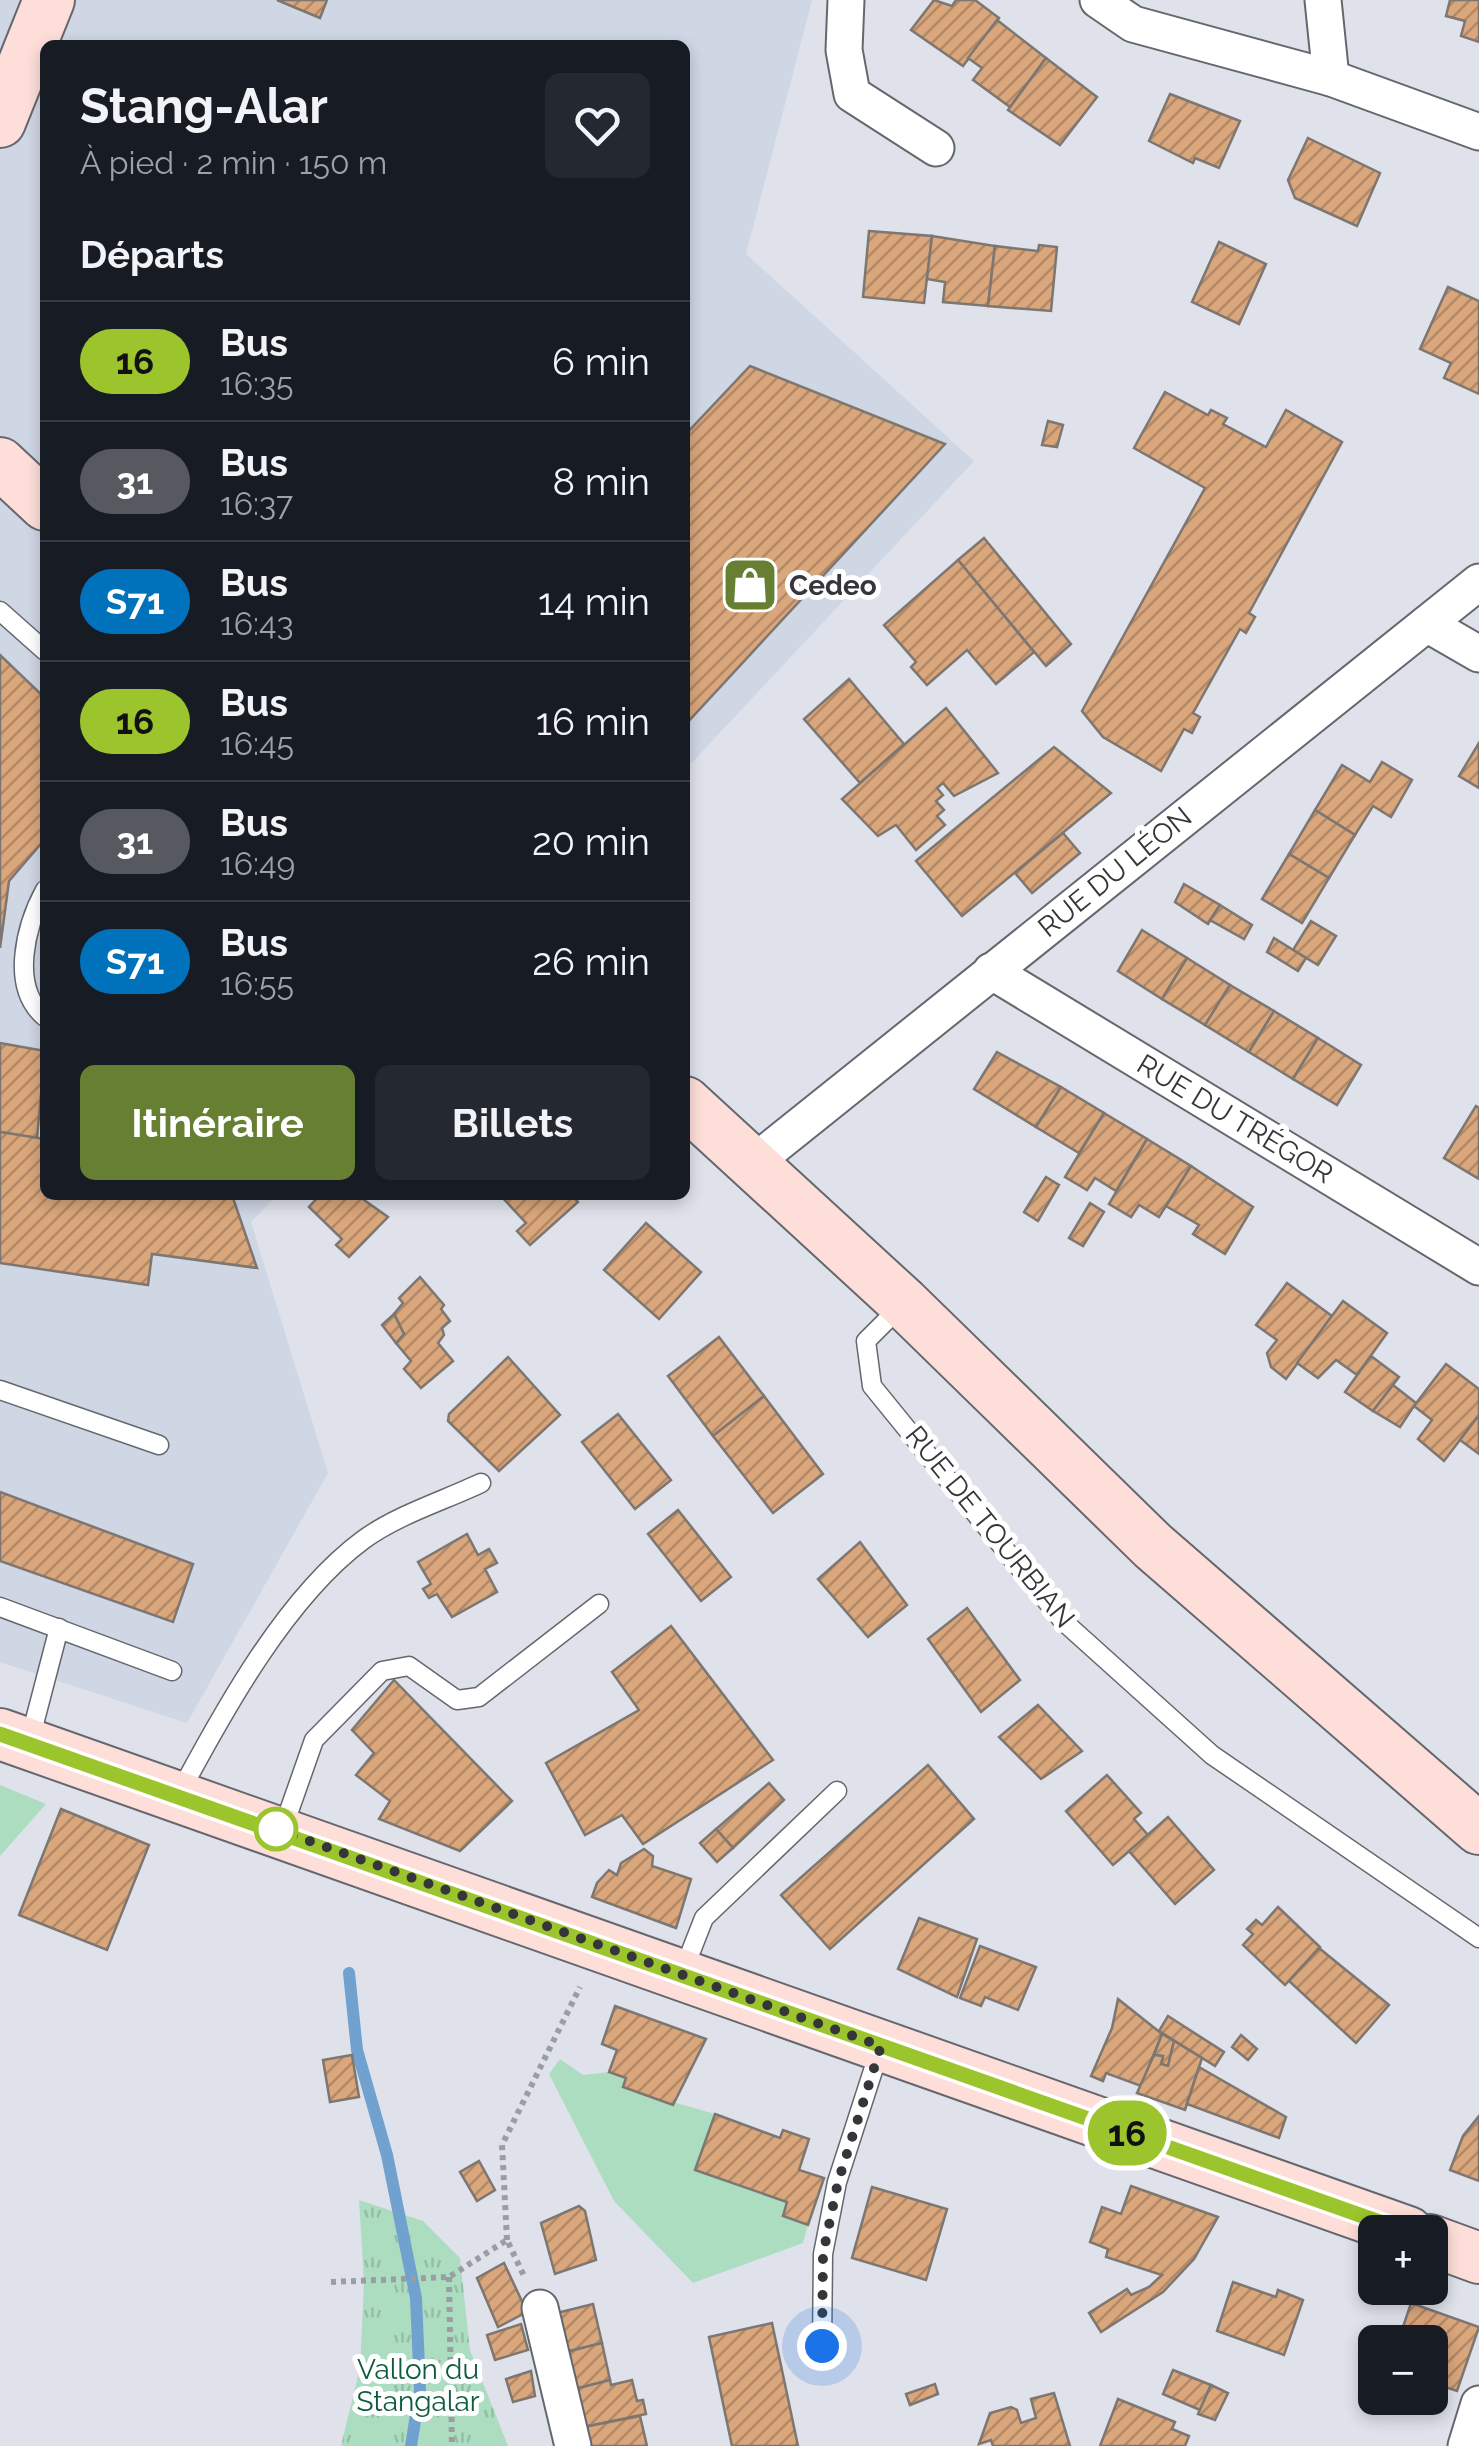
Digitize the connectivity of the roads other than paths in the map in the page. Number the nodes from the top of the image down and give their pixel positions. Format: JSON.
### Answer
{"nodes":[{"id":1,"x":49,"y":0,"type":"edge"},
{"id":2,"x":846,"y":0,"type":"edge"},
{"id":3,"x":1098,"y":0,"type":"edge"},
{"id":4,"x":1323,"y":0,"type":"edge"},
{"id":5,"x":1331,"y":78,"type":"junction"},
{"id":6,"x":0,"y":122,"type":"edge"},
{"id":7,"x":1479,"y":132,"type":"edge"},
{"id":8,"x":936,"y":148,"type":"dead end"},
{"id":9,"x":0,"y":464,"type":"edge"},
{"id":10,"x":40,"y":501,"type":"edge"},
{"id":11,"x":1479,"y":582,"type":"edge"},
{"id":12,"x":0,"y":611,"type":"edge"},
{"id":13,"x":1427,"y":624,"type":"junction"},
{"id":14,"x":40,"y":647,"type":"edge"},
{"id":15,"x":1479,"y":654,"type":"edge"},
{"id":16,"x":40,"y":899,"type":"edge"},
{"id":17,"x":991,"y":971,"type":"junction"},
{"id":18,"x":40,"y":1010,"type":"edge"},
{"id":19,"x":690,"y":1107,"type":"edge"},
{"id":20,"x":752,"y":1164,"type":"junction"},
{"id":21,"x":1479,"y":1267,"type":"edge"},
{"id":22,"x":904,"y":1303,"type":"junction"},
{"id":23,"x":0,"y":1390,"type":"edge"},
{"id":24,"x":159,"y":1445,"type":"dead end"},
{"id":25,"x":481,"y":1483,"type":"dead end"},
{"id":26,"x":599,"y":1604,"type":"dead end"},
{"id":27,"x":0,"y":1607,"type":"edge"},
{"id":28,"x":59,"y":1628,"type":"junction"},
{"id":29,"x":172,"y":1671,"type":"dead end"},
{"id":30,"x":14,"y":1738,"type":"edge"},
{"id":31,"x":838,"y":1791,"type":"dead end"},
{"id":32,"x":178,"y":1794,"type":"junction"},
{"id":33,"x":270,"y":1826,"type":"junction"},
{"id":34,"x":1479,"y":1829,"type":"edge"},
{"id":35,"x":1479,"y":1938,"type":"edge"},
{"id":36,"x":681,"y":1974,"type":"junction"},
{"id":37,"x":881,"y":2046,"type":"junction"},
{"id":38,"x":1360,"y":2215,"type":"edge"},
{"id":39,"x":1448,"y":2247,"type":"edge"},
{"id":40,"x":1479,"y":2258,"type":"edge"},
{"id":41,"x":540,"y":2308,"type":"road end"},
{"id":42,"x":822,"y":2346,"type":"dead end"},
{"id":43,"x":1479,"y":2404,"type":"edge"},
{"id":44,"x":573,"y":2446,"type":"edge"},
{"id":45,"x":1466,"y":2446,"type":"edge"}],
"edges":[{"from":1,"to":6,"type":"main road"},
{"from":2,"to":8,"type":"street"},
{"from":3,"to":5,"type":"street"},
{"from":4,"to":5,"type":"street"},
{"from":5,"to":7,"type":"street"},
{"from":9,"to":10,"type":"main road"},
{"from":11,"to":13,"type":"street","name":"RUE DU LÉON"},
{"from":12,"to":14,"type":"lane"},
{"from":13,"to":15,"type":"street"},
{"from":13,"to":17,"type":"street","name":"RUE DU LÉON"},
{"from":16,"to":18,"type":"lane"},
{"from":17,"to":20,"type":"street","name":"RUE DU LÉON"},
{"from":17,"to":21,"type":"street","name":"RUE DU TRÉGOR"},
{"from":19,"to":20,"type":"main road"},
{"from":20,"to":22,"type":"main road"},
{"from":22,"to":34,"type":"main road"},
{"from":22,"to":35,"type":"lane","name":"RUE DE TOURBIAN"},
{"from":23,"to":24,"type":"lane"},
{"from":25,"to":32,"type":"lane"},
{"from":26,"to":33,"type":"lane"},
{"from":27,"to":28,"type":"lane"},
{"from":28,"to":29,"type":"lane"},
{"from":28,"to":30,"type":"lane"},
{"from":30,"to":32,"type":"main road"},
{"from":31,"to":36,"type":"lane"},
{"from":32,"to":33,"type":"main road"},
{"from":33,"to":36,"type":"main road"},
{"from":36,"to":37,"type":"main road"},
{"from":37,"to":38,"type":"main road"},
{"from":37,"to":42,"type":"lane"},
{"from":39,"to":40,"type":"main road"},
{"from":41,"to":44,"type":"street"},
{"from":43,"to":45,"type":"street"}]}
